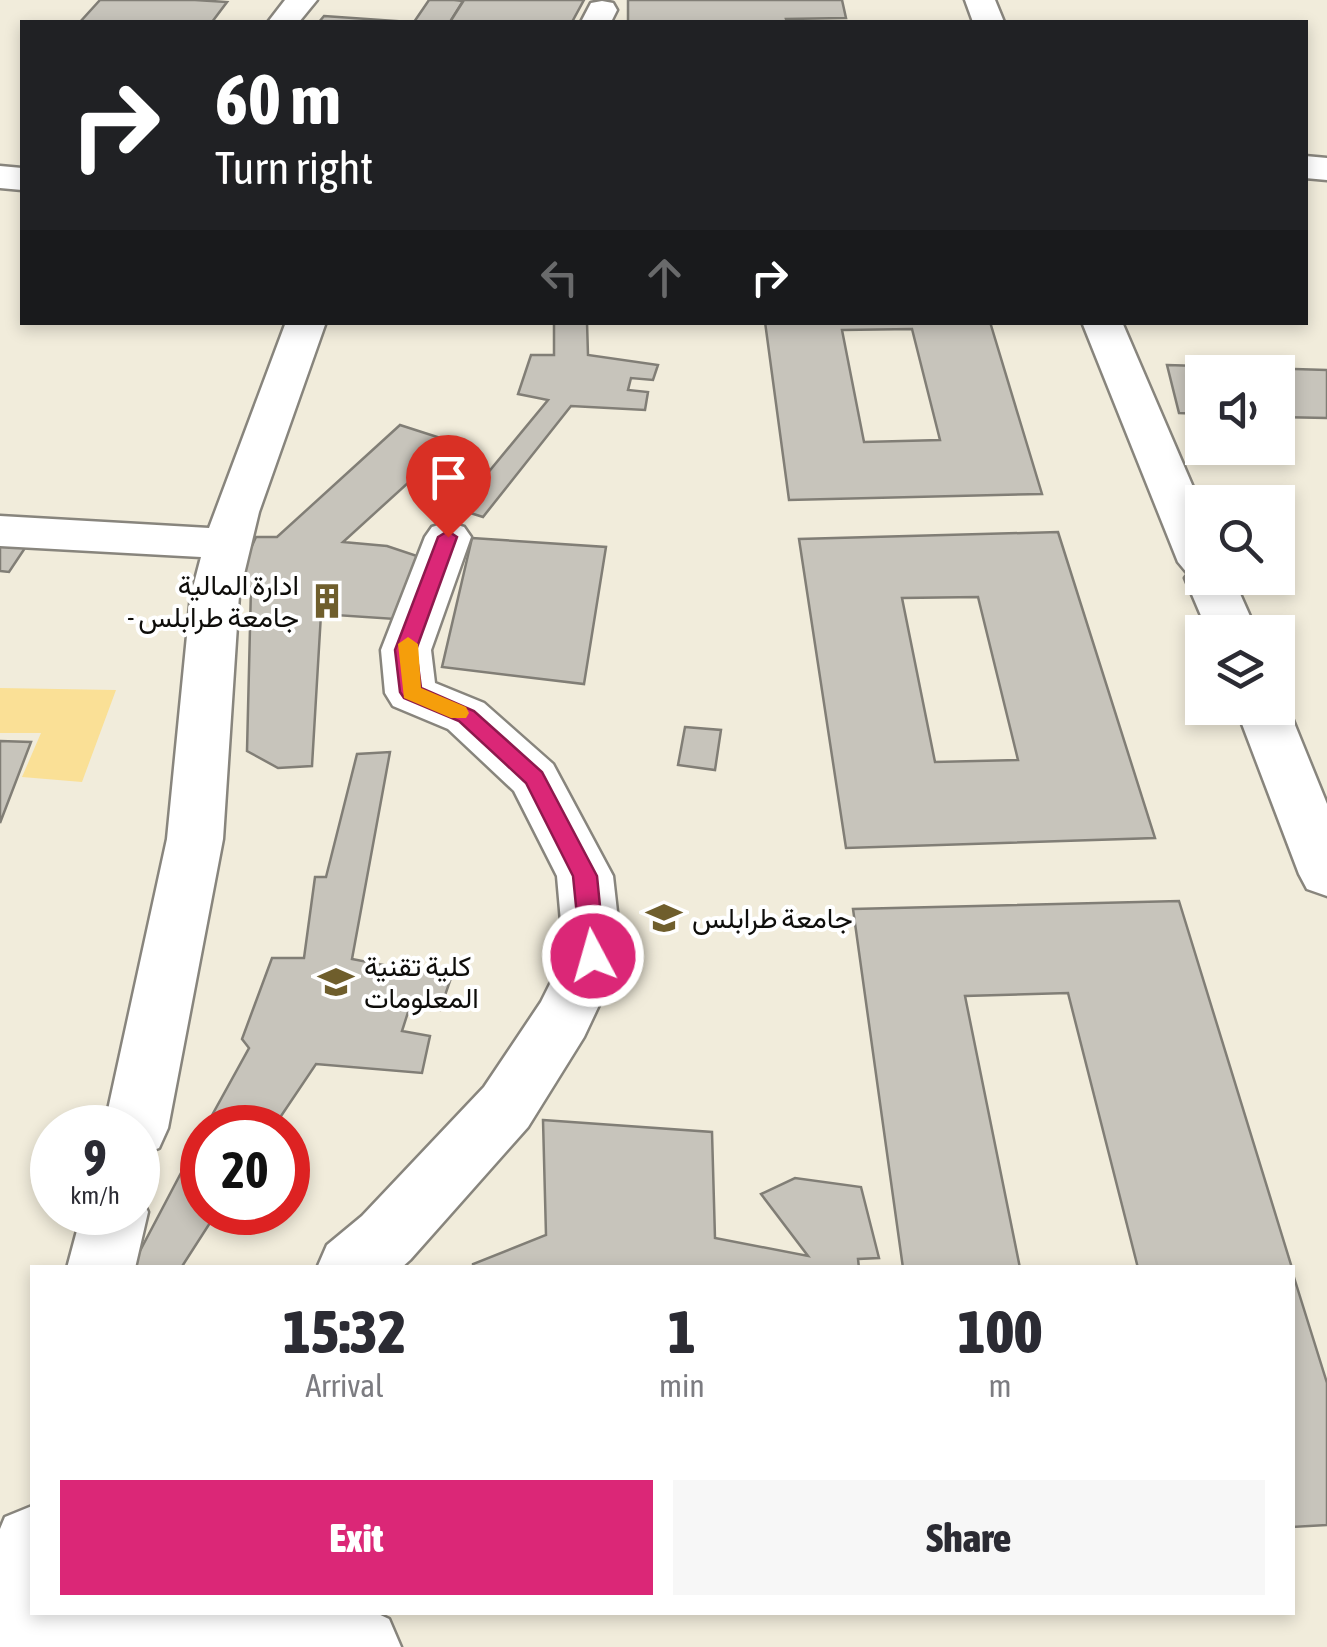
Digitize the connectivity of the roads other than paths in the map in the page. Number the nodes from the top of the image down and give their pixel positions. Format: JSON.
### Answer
{"nodes":[{"id":1,"x":302,"y":0,"type":"edge"},
{"id":2,"x":285,"y":20,"type":"edge"},
{"id":3,"x":305,"y":325,"type":"edge"},
{"id":4,"x":1103,"y":325,"type":"edge"},
{"id":5,"x":1185,"y":521,"type":"edge"},
{"id":6,"x":0,"y":531,"type":"edge"},
{"id":7,"x":448,"y":537,"type":"dead end"},
{"id":8,"x":227,"y":544,"type":"junction"},
{"id":9,"x":1269,"y":725,"type":"edge"},
{"id":10,"x":1327,"y":874,"type":"edge"},
{"id":11,"x":141,"y":1105,"type":"edge"},
{"id":12,"x":109,"y":1235,"type":"edge"},
{"id":13,"x":102,"y":1265,"type":"edge"},
{"id":14,"x":354,"y":1265,"type":"edge"},
{"id":15,"x":162,"y":1615,"type":"edge"},
{"id":16,"x":348,"y":1647,"type":"edge"},
{"id":17,"x":361,"y":1647,"type":"edge"}],
"edges":[{"from":1,"to":2,"type":"street"},
{"from":3,"to":8,"type":"street"},
{"from":4,"to":5,"type":"street"},
{"from":6,"to":8,"type":"street"},
{"from":7,"to":14,"type":"street"},
{"from":8,"to":11,"type":"street"},
{"from":9,"to":10,"type":"street"},
{"from":12,"to":13,"type":"street"},
{"from":15,"to":16,"type":"street"},
{"from":16,"to":17,"type":"street"}]}
